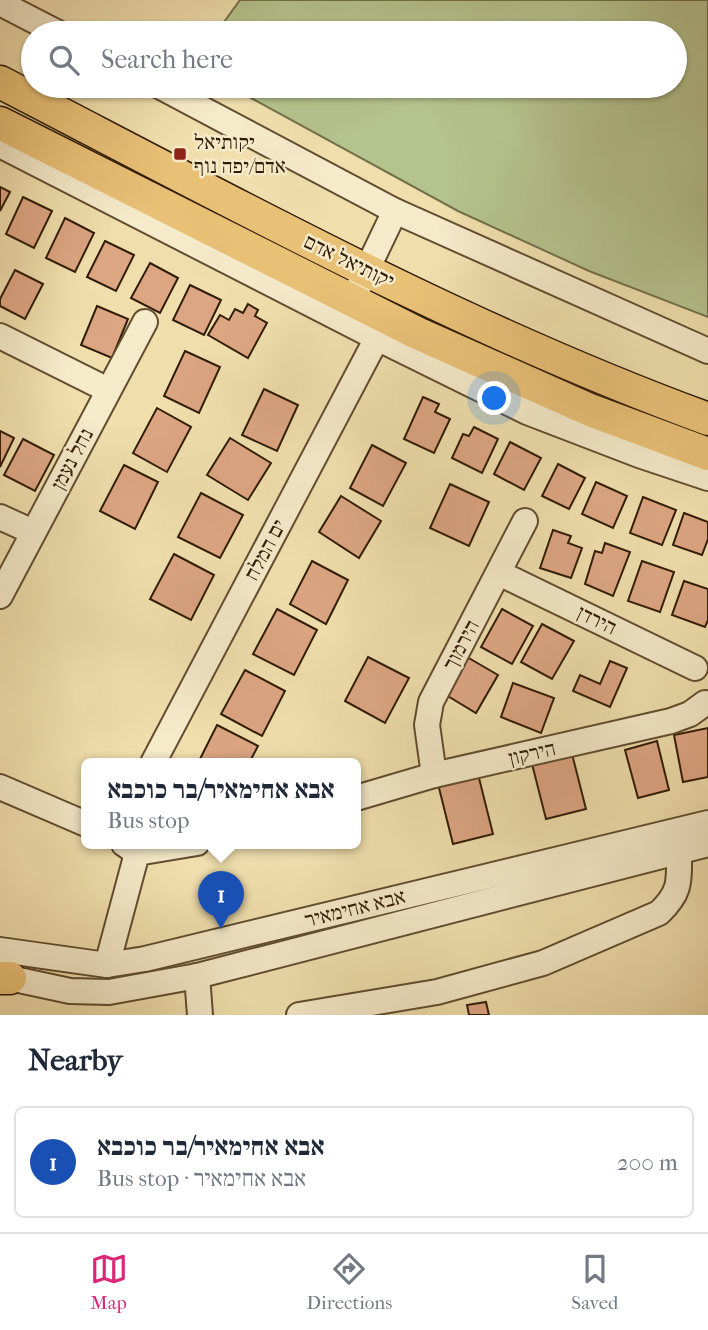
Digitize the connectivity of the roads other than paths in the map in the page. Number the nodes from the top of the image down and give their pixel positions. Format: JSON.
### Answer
{"nodes":[{"id":1,"x":0,"y":3,"type":"edge"},
{"id":2,"x":35,"y":21,"type":"edge"},
{"id":3,"x":0,"y":82,"type":"edge"},
{"id":4,"x":21,"y":93,"type":"edge"},
{"id":5,"x":31,"y":98,"type":"edge"},
{"id":6,"x":182,"y":98,"type":"edge"},
{"id":7,"x":0,"y":123,"type":"edge"},
{"id":8,"x":0,"y":145,"type":"edge"},
{"id":9,"x":395,"y":211,"type":"junction"},
{"id":10,"x":367,"y":270,"type":"junction"},
{"id":11,"x":353,"y":300,"type":"junction"},
{"id":12,"x":145,"y":322,"type":"dead end"},
{"id":13,"x":0,"y":336,"type":"edge"},
{"id":14,"x":377,"y":338,"type":"junction"},
{"id":15,"x":708,"y":351,"type":"edge"},
{"id":16,"x":108,"y":390,"type":"junction"},
{"id":17,"x":708,"y":419,"type":"edge"},
{"id":18,"x":708,"y":454,"type":"edge"},
{"id":19,"x":708,"y":478,"type":"edge"},
{"id":20,"x":0,"y":517,"type":"edge"},
{"id":21,"x":525,"y":521,"type":"dead end"},
{"id":22,"x":33,"y":532,"type":"junction"},
{"id":23,"x":499,"y":573,"type":"junction"},
{"id":24,"x":0,"y":596,"type":"edge"},
{"id":25,"x":702,"y":662,"type":"edge"},
{"id":26,"x":706,"y":704,"type":"edge"},
{"id":27,"x":156,"y":758,"type":"edge"},
{"id":28,"x":434,"y":775,"type":"junction"},
{"id":29,"x":0,"y":787,"type":"edge"},
{"id":30,"x":361,"y":797,"type":"edge"},
{"id":31,"x":81,"y":822,"type":"edge"},
{"id":32,"x":708,"y":823,"type":"edge"},
{"id":33,"x":708,"y":844,"type":"edge"},
{"id":34,"x":130,"y":849,"type":"edge"},
{"id":35,"x":679,"y":850,"type":"junction"},
{"id":36,"x":107,"y":965,"type":"junction"},
{"id":37,"x":3,"y":971,"type":"edge"},
{"id":38,"x":197,"y":976,"type":"junction"},
{"id":39,"x":200,"y":1015,"type":"edge"},
{"id":40,"x":299,"y":1015,"type":"edge"}],
"edges":[{"from":1,"to":2,"type":"street"},
{"from":3,"to":4,"type":"main road","name":"יקותיאל אדם"},
{"from":5,"to":10,"type":"main road","name":"יקותיאל אדם"},
{"from":6,"to":9,"type":"street"},
{"from":7,"to":11,"type":"main road","name":"יקותיאל אדם"},
{"from":8,"to":14,"type":"street"},
{"from":9,"to":10,"type":"street"},
{"from":9,"to":15,"type":"street"},
{"from":10,"to":11,"type":"street"},
{"from":10,"to":17,"type":"main road","name":"יקותיאל אדם"},
{"from":11,"to":18,"type":"main road","name":"יקותיאל אדם"},
{"from":12,"to":16,"type":"street","name":"נחל נעמן"},
{"from":13,"to":16,"type":"street"},
{"from":14,"to":19,"type":"street"},
{"from":14,"to":27,"type":"street","name":"ים המלח"},
{"from":16,"to":22,"type":"street","name":"נחל נעמן"},
{"from":20,"to":22,"type":"street"},
{"from":21,"to":23,"type":"street","name":"הירמוך"},
{"from":22,"to":24,"type":"street","name":"נחל נעמן"},
{"from":23,"to":25,"type":"street","name":"הירדן"},
{"from":23,"to":28,"type":"street","name":"הירמוך"},
{"from":25,"to":26,"type":"street"},
{"from":26,"to":28,"type":"street","name":"הירקון"},
{"from":28,"to":30,"type":"street","name":"הירקון"},
{"from":29,"to":31,"type":"street"},
{"from":32,"to":36,"type":"street","name":"אבא אחימאיר"},
{"from":33,"to":35,"type":"street","name":"אבא אחימאיר"},
{"from":34,"to":36,"type":"street"},
{"from":35,"to":38,"type":"street","name":"אבא אחימאיר"},
{"from":35,"to":40,"type":"street"},
{"from":36,"to":37,"type":"street","name":"אבא אחימאיר"},
{"from":37,"to":38,"type":"street","name":"אבא אחימאיר"},
{"from":38,"to":39,"type":"street"}]}
